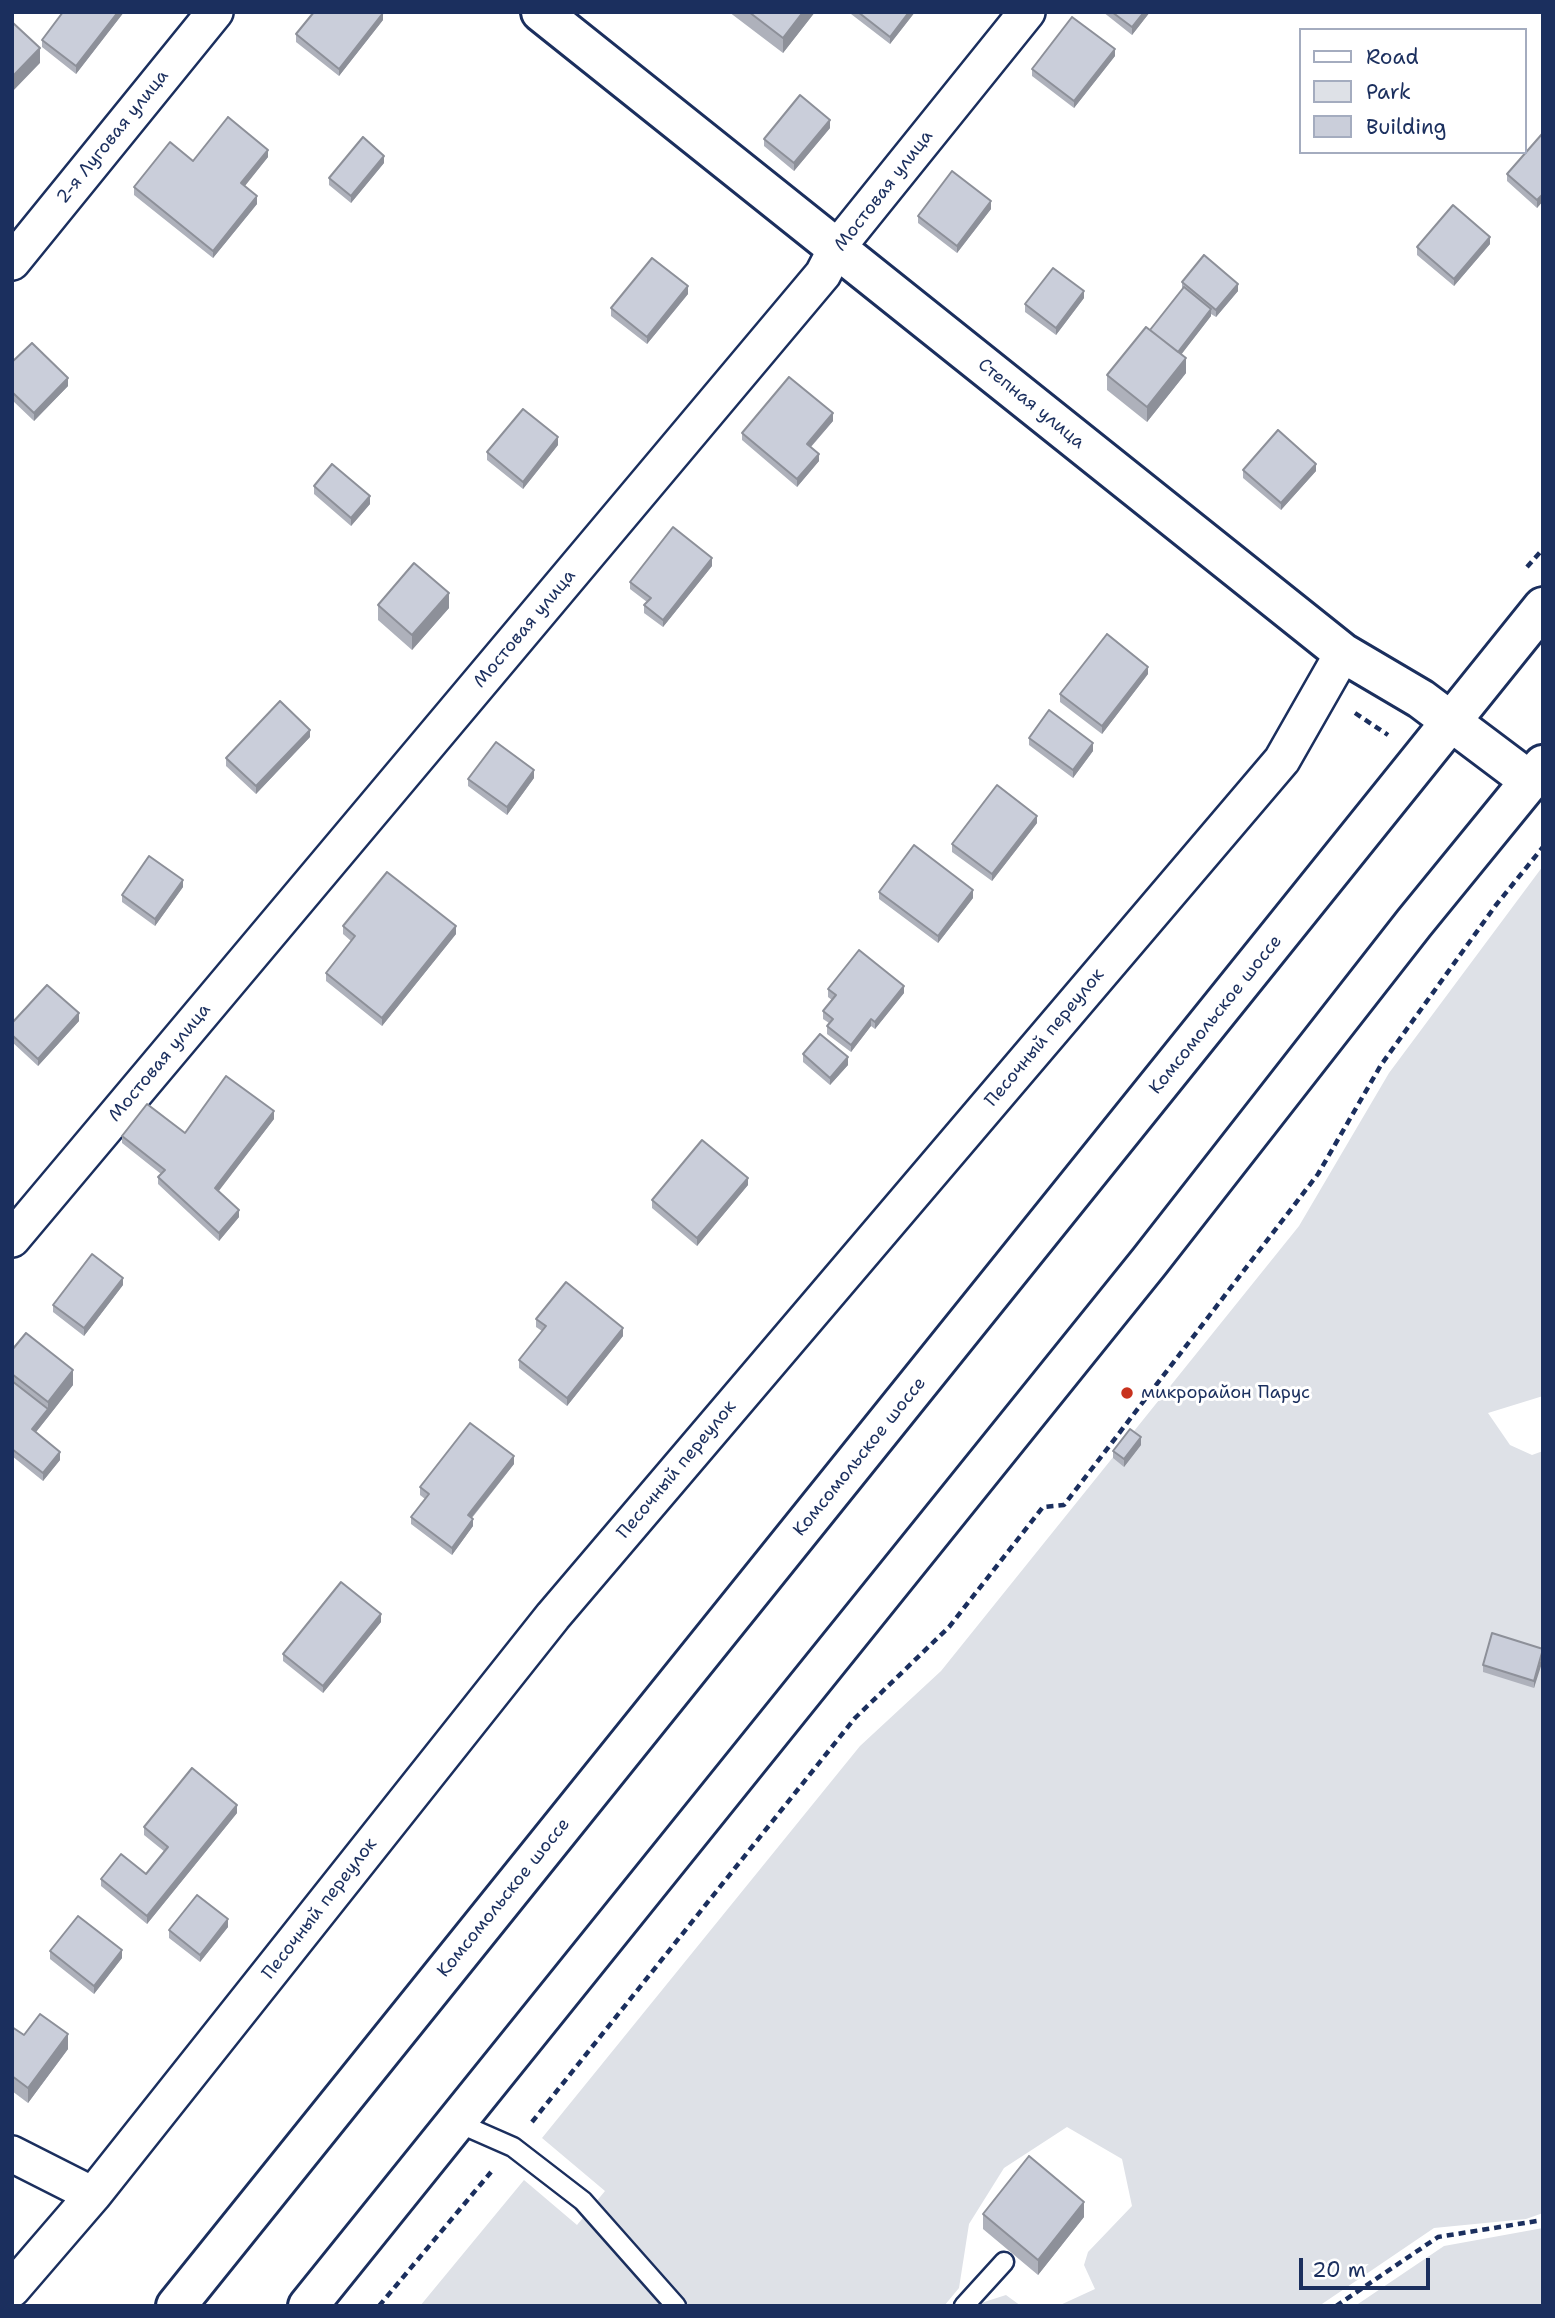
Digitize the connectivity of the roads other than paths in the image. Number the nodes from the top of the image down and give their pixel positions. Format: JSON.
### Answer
{"nodes":[{"id":1,"x":215,"y":12,"type":"edge"},
{"id":2,"x":541,"y":12,"type":"edge"},
{"id":3,"x":1027,"y":12,"type":"edge"},
{"id":4,"x":836,"y":249,"type":"junction"},
{"id":5,"x":12,"y":262,"type":"edge"},
{"id":6,"x":1543,"y":607,"type":"edge"},
{"id":7,"x":1348,"y":656,"type":"junction"},
{"id":8,"x":1449,"y":722,"type":"junction"},
{"id":9,"x":1536,"y":773,"type":"edge"},
{"id":10,"x":12,"y":1239,"type":"edge"},
{"id":11,"x":456,"y":2122,"type":"junction"},
{"id":12,"x":12,"y":2154,"type":"edge"},
{"id":13,"x":93,"y":2195,"type":"junction"},
{"id":14,"x":1004,"y":2262,"type":"dead end"},
{"id":15,"x":12,"y":2289,"type":"edge"},
{"id":16,"x":176,"y":2306,"type":"edge"},
{"id":17,"x":308,"y":2306,"type":"edge"},
{"id":18,"x":676,"y":2306,"type":"edge"},
{"id":19,"x":964,"y":2306,"type":"edge"}],
"edges":[{"from":1,"to":5,"type":"street","name":"2-я Луговая улица"},
{"from":2,"to":4,"type":"main road","name":"Степная улица"},
{"from":3,"to":4,"type":"street","name":"Мостовая улица"},
{"from":4,"to":7,"type":"main road","name":"Степная улица"},
{"from":4,"to":10,"type":"street","name":"Мостовая улица"},
{"from":6,"to":8,"type":"main road","name":"Комсомольское шоссе"},
{"from":7,"to":8,"type":"main road","name":"Степная улица"},
{"from":7,"to":13,"type":"street","name":"Песочный переулок"},
{"from":8,"to":9,"type":"main road","name":"Степная улица"},
{"from":8,"to":16,"type":"main road","name":"Комсомольское шоссе"},
{"from":9,"to":11,"type":"main road"},
{"from":11,"to":17,"type":"main road"},
{"from":11,"to":18,"type":"lane"},
{"from":12,"to":13,"type":"street"},
{"from":13,"to":15,"type":"street","name":"Песочный переулок"},
{"from":14,"to":19,"type":"lane"}]}
